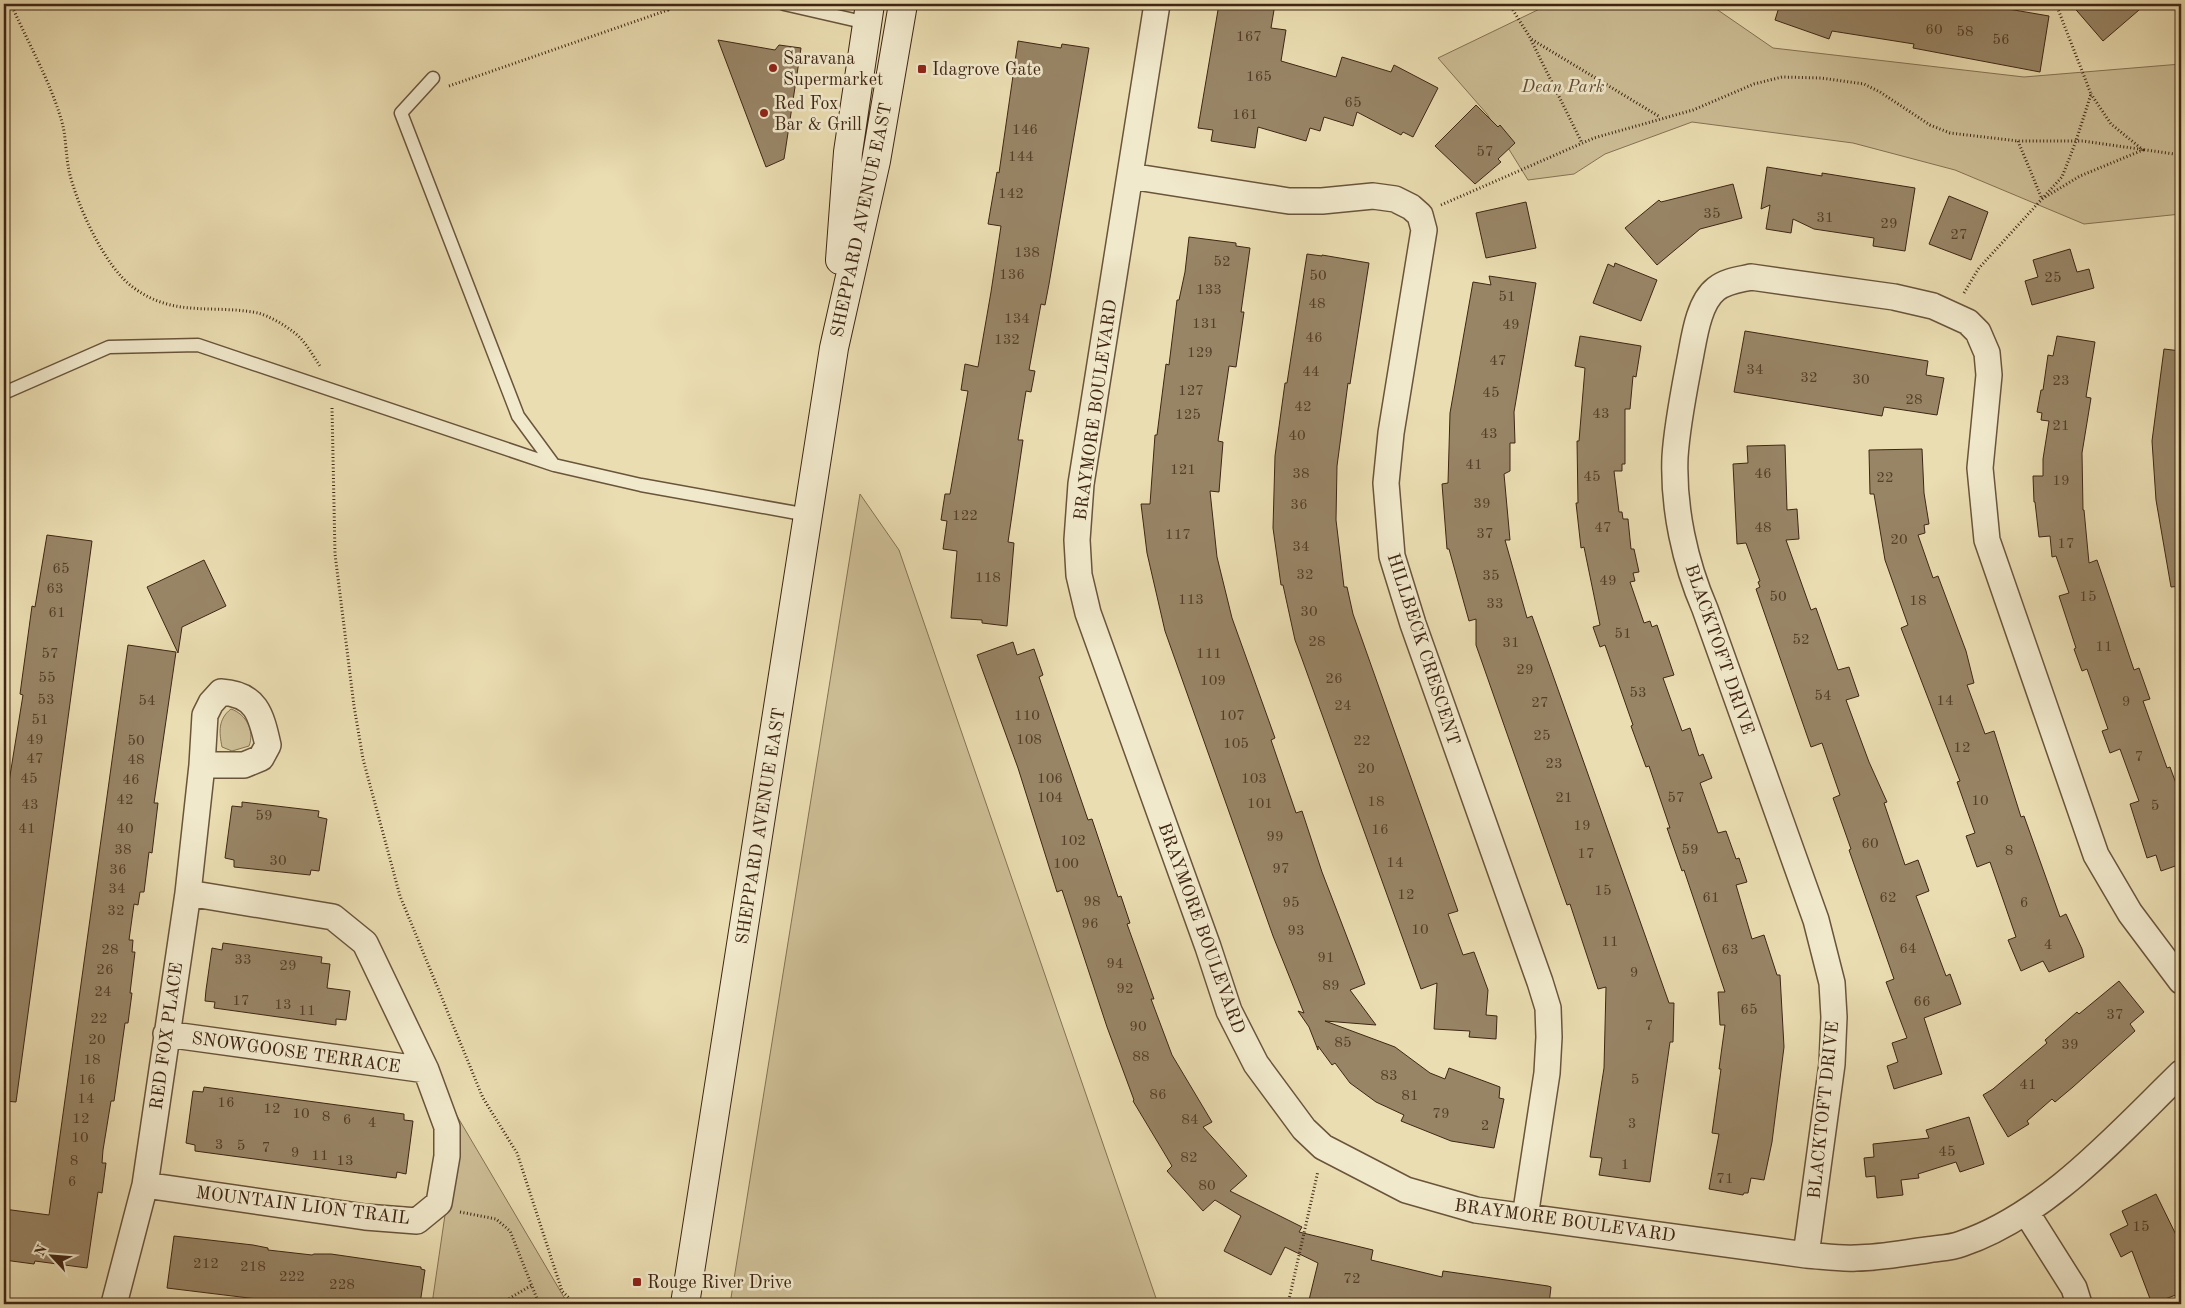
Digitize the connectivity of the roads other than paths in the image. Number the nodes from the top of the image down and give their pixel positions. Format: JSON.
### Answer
{"nodes":[{"id":1,"x":784,"y":4,"type":"edge"},
{"id":2,"x":903,"y":4,"type":"edge"},
{"id":3,"x":1151,"y":5,"type":"edge"},
{"id":4,"x":869,"y":13,"type":"edge"},
{"id":5,"x":433,"y":78,"type":"dead end"},
{"id":6,"x":1130,"y":176,"type":"junction"},
{"id":7,"x":834,"y":348,"type":"junction"},
{"id":8,"x":4,"y":393,"type":"edge"},
{"id":9,"x":554,"y":465,"type":"junction"},
{"id":10,"x":808,"y":515,"type":"junction"},
{"id":11,"x":202,"y":765,"type":"dead end"},
{"id":12,"x":188,"y":893,"type":"junction"},
{"id":13,"x":2181,"y":981,"type":"edge"},
{"id":14,"x":166,"y":1034,"type":"junction"},
{"id":15,"x":426,"y":1070,"type":"junction"},
{"id":16,"x":2181,"y":1073,"type":"edge"},
{"id":17,"x":145,"y":1185,"type":"junction"},
{"id":18,"x":2026,"y":1212,"type":"junction"},
{"id":19,"x":1525,"y":1216,"type":"junction"},
{"id":20,"x":1806,"y":1255,"type":"junction"},
{"id":21,"x":114,"y":1304,"type":"edge"},
{"id":22,"x":685,"y":1304,"type":"edge"},
{"id":23,"x":2079,"y":1304,"type":"edge"}],
"edges":[{"from":1,"to":4,"type":"lane"},
{"from":2,"to":7,"type":"main road","name":"SHEPPARD AVENUE EAST"},
{"from":3,"to":6,"type":"street","name":"BRAYMORE BOULEVARD"},
{"from":4,"to":7,"type":"main road","name":"SHEPPARD AVENUE EAST"},
{"from":5,"to":9,"type":"lane"},
{"from":6,"to":19,"type":"street","name":"BRAYMORE BOULEVARD"},
{"from":6,"to":19,"type":"street","name":"HILLBECK CRESCENT"},
{"from":7,"to":10,"type":"main road","name":"SHEPPARD AVENUE EAST"},
{"from":8,"to":9,"type":"lane"},
{"from":9,"to":10,"type":"lane"},
{"from":10,"to":22,"type":"main road","name":"SHEPPARD AVENUE EAST"},
{"from":11,"to":12,"type":"street","name":"RED FOX PLACE"},
{"from":12,"to":14,"type":"street","name":"RED FOX PLACE"},
{"from":12,"to":15,"type":"street","name":"MOUNTAIN LION TRAIL"},
{"from":13,"to":20,"type":"street","name":"BLACKTOFT DRIVE"},
{"from":14,"to":15,"type":"street","name":"SNOWGOOSE TERRACE"},
{"from":14,"to":17,"type":"street","name":"RED FOX PLACE"},
{"from":15,"to":17,"type":"street","name":"MOUNTAIN LION TRAIL"},
{"from":16,"to":18,"type":"street","name":"BRAYMORE BOULEVARD"},
{"from":17,"to":21,"type":"street","name":"RED FOX PLACE"},
{"from":18,"to":20,"type":"street","name":"BRAYMORE BOULEVARD"},
{"from":18,"to":23,"type":"street"},
{"from":19,"to":20,"type":"street","name":"BRAYMORE BOULEVARD"}]}
